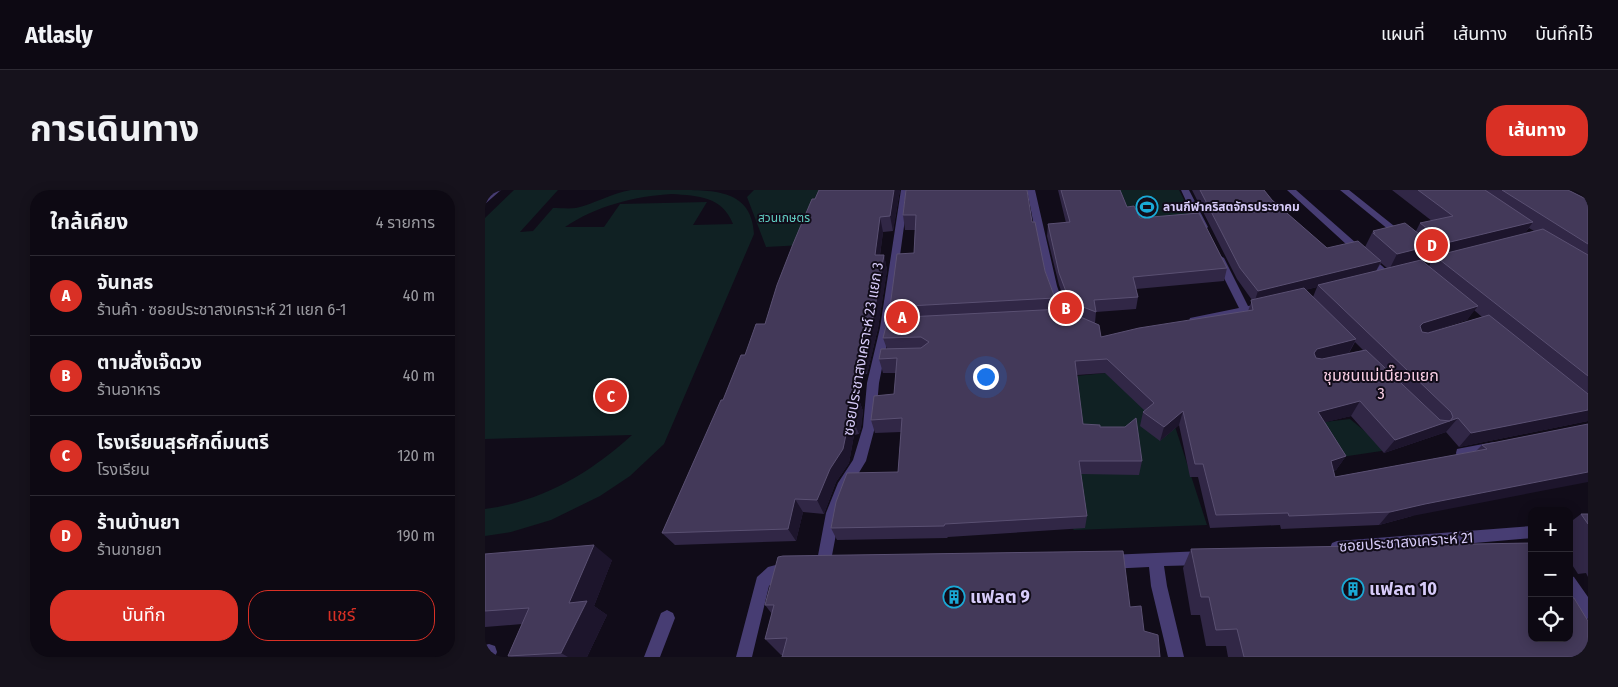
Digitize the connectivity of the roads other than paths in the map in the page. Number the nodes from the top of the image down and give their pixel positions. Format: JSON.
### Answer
{"nodes":[{"id":1,"x":497,"y":190,"type":"edge"},
{"id":2,"x":905,"y":190,"type":"edge"},
{"id":3,"x":1031,"y":190,"type":"edge"},
{"id":4,"x":1185,"y":190,"type":"edge"},
{"id":5,"x":1291,"y":190,"type":"edge"},
{"id":6,"x":1344,"y":190,"type":"edge"},
{"id":7,"x":485,"y":201,"type":"edge"},
{"id":8,"x":1206,"y":234,"type":"edge"},
{"id":9,"x":1215,"y":251,"type":"edge"},
{"id":10,"x":1421,"y":266,"type":"edge"},
{"id":11,"x":1386,"y":275,"type":"edge"},
{"id":12,"x":1271,"y":305,"type":"edge"},
{"id":13,"x":1245,"y":310,"type":"junction"},
{"id":14,"x":1062,"y":320,"type":"edge"},
{"id":15,"x":1187,"y":323,"type":"edge"},
{"id":16,"x":1511,"y":443,"type":"edge"},
{"id":17,"x":1462,"y":453,"type":"edge"},
{"id":18,"x":849,"y":477,"type":"junction"},
{"id":19,"x":867,"y":477,"type":"edge"},
{"id":20,"x":1528,"y":532,"type":"edge"},
{"id":21,"x":1318,"y":549,"type":"edge"},
{"id":22,"x":1213,"y":557,"type":"edge"},
{"id":23,"x":1156,"y":561,"type":"junction"},
{"id":24,"x":1089,"y":562,"type":"edge"},
{"id":25,"x":1573,"y":588,"type":"edge"},
{"id":26,"x":1588,"y":611,"type":"edge"},
{"id":27,"x":667,"y":618,"type":"dead end"},
{"id":28,"x":651,"y":657,"type":"edge"},
{"id":29,"x":744,"y":657,"type":"edge"},
{"id":30,"x":1176,"y":657,"type":"edge"}],
"edges":[{"from":1,"to":7,"type":"street"},
{"from":2,"to":18,"type":"street","name":"ซอยประชาสงเคราะห์ 23 แยก 3"},
{"from":3,"to":14,"type":"street"},
{"from":4,"to":8,"type":"street"},
{"from":5,"to":11,"type":"street"},
{"from":6,"to":10,"type":"street"},
{"from":9,"to":13,"type":"street"},
{"from":12,"to":13,"type":"street"},
{"from":13,"to":15,"type":"street"},
{"from":16,"to":17,"type":"street"},
{"from":18,"to":19,"type":"street"},
{"from":18,"to":29,"type":"street","name":"ซอยประชาสงเคราะห์ 23 แยก 3"},
{"from":20,"to":21,"type":"street","name":"ซอยประชาสงเคราะห์ 21"},
{"from":22,"to":23,"type":"street"},
{"from":23,"to":24,"type":"street"},
{"from":23,"to":30,"type":"street"},
{"from":25,"to":26,"type":"street"},
{"from":27,"to":28,"type":"street"}]}
